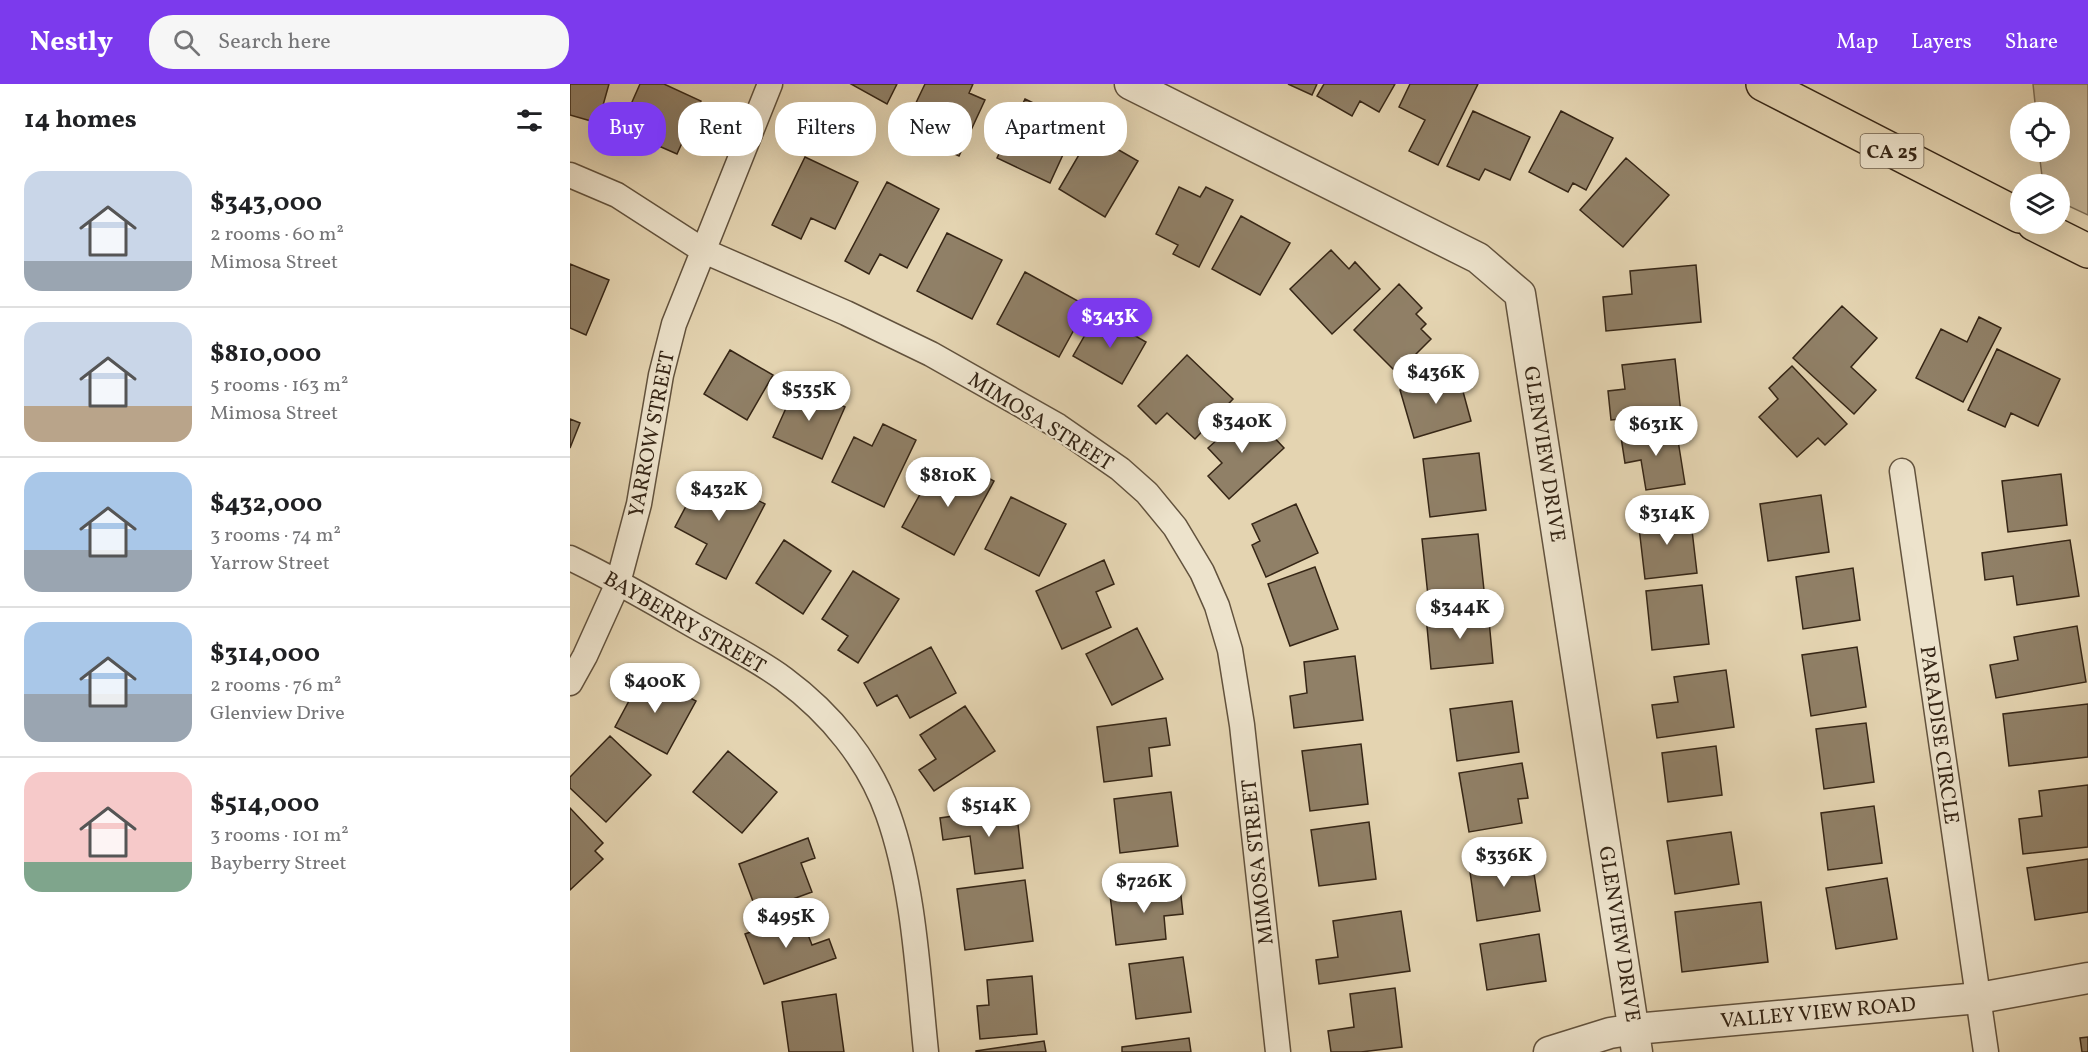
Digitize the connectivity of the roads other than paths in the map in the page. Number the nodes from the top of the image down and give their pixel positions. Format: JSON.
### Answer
{"nodes":[{"id":1,"x":770,"y":84,"type":"edge"},
{"id":2,"x":1130,"y":84,"type":"edge"},
{"id":3,"x":1763,"y":84,"type":"edge"},
{"id":4,"x":570,"y":175,"type":"edge"},
{"id":5,"x":2010,"y":211,"type":"edge"},
{"id":6,"x":2054,"y":234,"type":"edge"},
{"id":7,"x":704,"y":251,"type":"junction"},
{"id":8,"x":2088,"y":251,"type":"edge"},
{"id":9,"x":1902,"y":471,"type":"dead end"},
{"id":10,"x":570,"y":558,"type":"edge"},
{"id":11,"x":618,"y":583,"type":"junction"},
{"id":12,"x":570,"y":682,"type":"edge"},
{"id":13,"x":2088,"y":978,"type":"edge"},
{"id":14,"x":1979,"y":998,"type":"junction"},
{"id":15,"x":1636,"y":1040,"type":"edge"},
{"id":16,"x":926,"y":1052,"type":"edge"},
{"id":17,"x":1278,"y":1052,"type":"edge"},
{"id":18,"x":1549,"y":1052,"type":"edge"},
{"id":19,"x":1986,"y":1052,"type":"edge"}],
"edges":[{"from":1,"to":7,"type":"street","name":"YARROW STREET"},
{"from":2,"to":15,"type":"street","name":"GLENVIEW DRIVE"},
{"from":3,"to":5,"type":"main road","number":"CA 25"},
{"from":4,"to":7,"type":"street","name":"MIMOSA STREET"},
{"from":6,"to":8,"type":"main road"},
{"from":7,"to":11,"type":"street","name":"YARROW STREET"},
{"from":7,"to":17,"type":"street","name":"MIMOSA STREET"},
{"from":9,"to":14,"type":"street","name":"PARADISE CIRCLE"},
{"from":10,"to":11,"type":"street","name":"BAYBERRY STREET"},
{"from":11,"to":12,"type":"street","name":"YARROW STREET"},
{"from":11,"to":16,"type":"street","name":"BAYBERRY STREET"},
{"from":13,"to":14,"type":"street","name":"VALLEY VIEW ROAD"},
{"from":14,"to":15,"type":"street","name":"VALLEY VIEW ROAD"},
{"from":14,"to":19,"type":"street","name":"PARADISE CIRCLE"},
{"from":15,"to":18,"type":"street","name":"VALLEY VIEW ROAD"}]}
